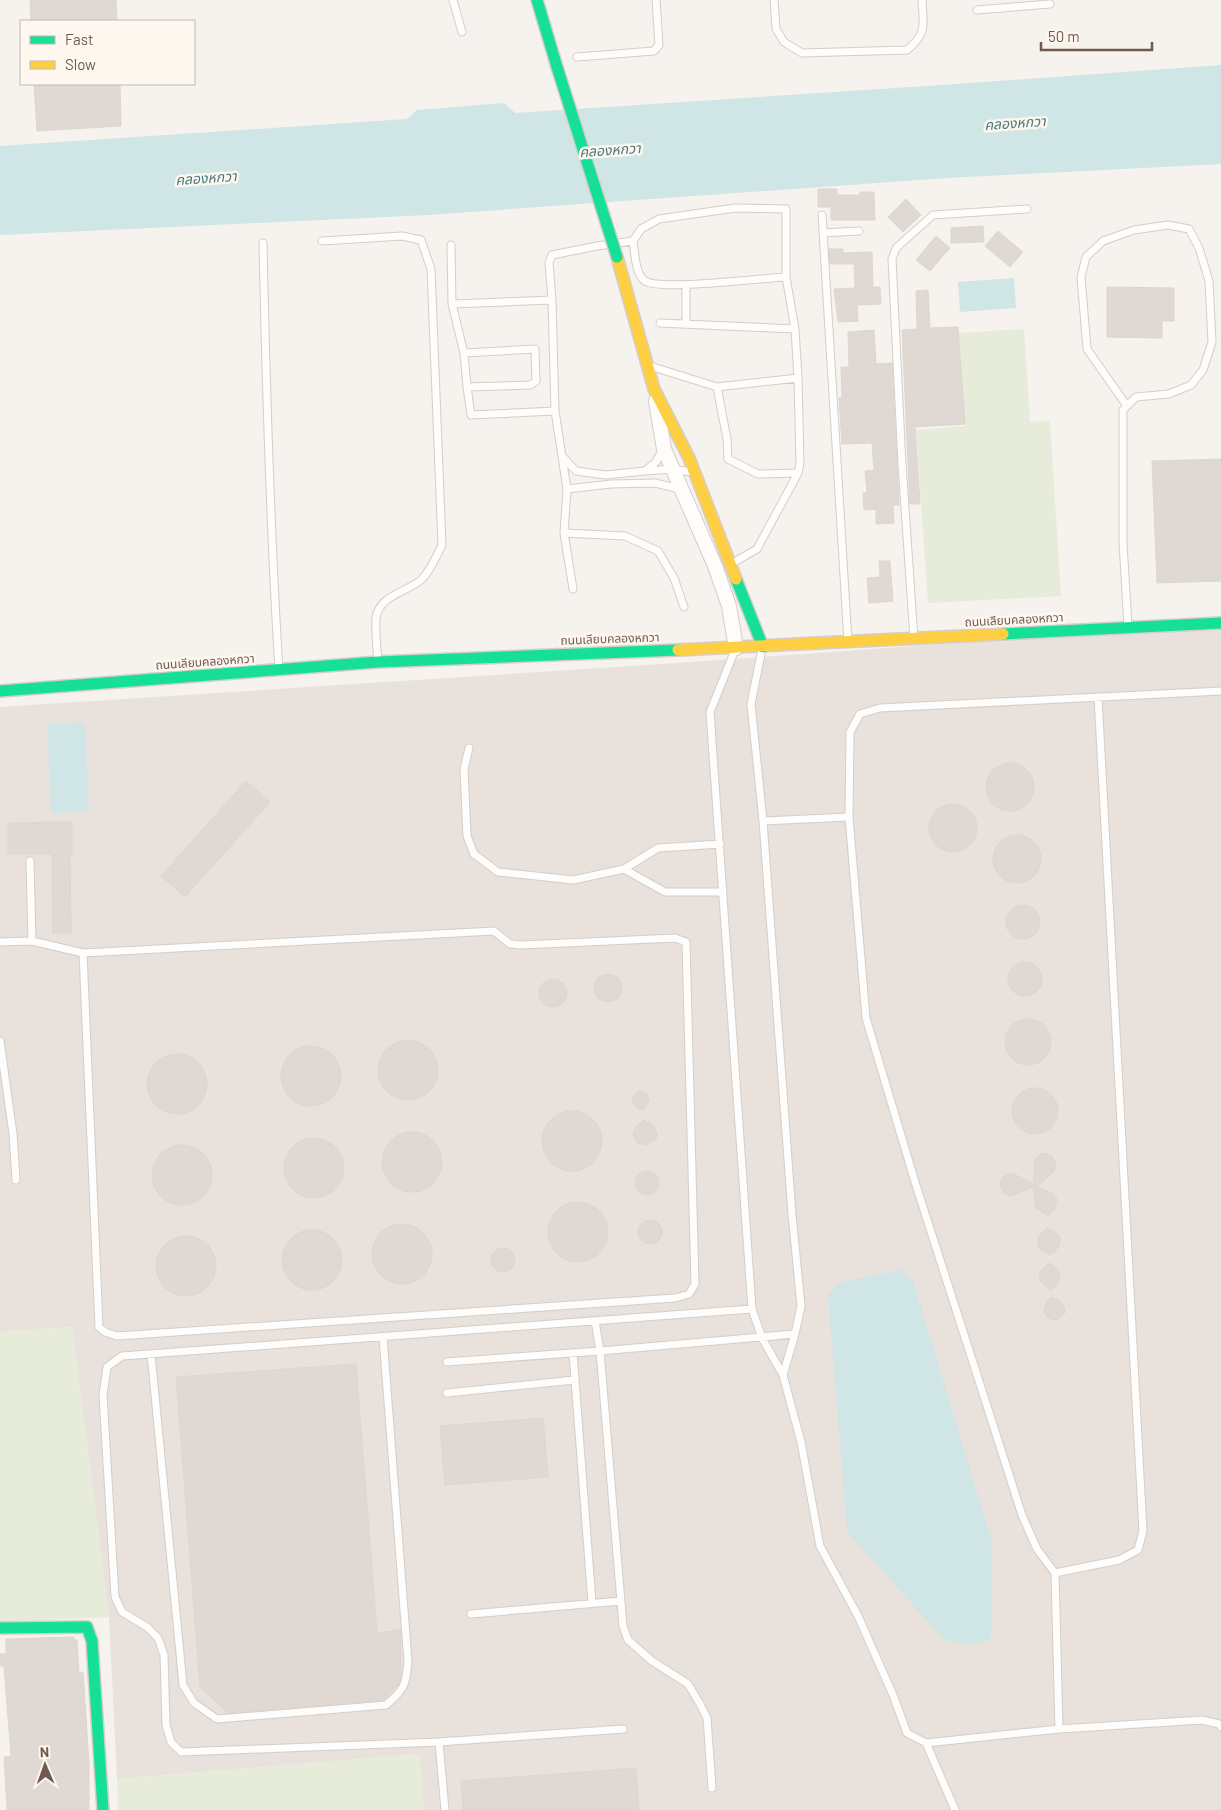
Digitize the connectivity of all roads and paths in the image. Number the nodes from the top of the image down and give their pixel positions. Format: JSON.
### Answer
{"nodes":[{"id":1,"x":453,"y":0,"type":"edge"},
{"id":2,"x":537,"y":0,"type":"edge"},
{"id":3,"x":656,"y":0,"type":"edge"},
{"id":4,"x":774,"y":0,"type":"edge"},
{"id":5,"x":922,"y":0,"type":"edge"},
{"id":6,"x":1006,"y":3,"type":"edge"},
{"id":7,"x":1050,"y":4,"type":"dead end"},
{"id":8,"x":977,"y":10,"type":"dead end"},
{"id":9,"x":462,"y":32,"type":"dead end"},
{"id":10,"x":577,"y":57,"type":"dead end"},
{"id":11,"x":1027,"y":209,"type":"dead end"},
{"id":12,"x":822,"y":215,"type":"dead end"},
{"id":13,"x":859,"y":231,"type":"dead end"},
{"id":14,"x":823,"y":233,"type":"junction"},
{"id":15,"x":322,"y":242,"type":"dead end"},
{"id":16,"x":633,"y":242,"type":"junction"},
{"id":17,"x":263,"y":243,"type":"dead end"},
{"id":18,"x":451,"y":245,"type":"dead end"},
{"id":19,"x":786,"y":276,"type":"junction"},
{"id":20,"x":686,"y":285,"type":"junction"},
{"id":21,"x":552,"y":300,"type":"junction"},
{"id":22,"x":452,"y":304,"type":"junction"},
{"id":23,"x":660,"y":323,"type":"dead end"},
{"id":24,"x":686,"y":323,"type":"junction"},
{"id":25,"x":795,"y":329,"type":"junction"},
{"id":26,"x":464,"y":353,"type":"junction"},
{"id":27,"x":646,"y":365,"type":"junction"},
{"id":28,"x":798,"y":378,"type":"junction"},
{"id":29,"x":467,"y":387,"type":"junction"},
{"id":30,"x":717,"y":388,"type":"junction"},
{"id":31,"x":654,"y":389,"type":"junction"},
{"id":32,"x":1127,"y":406,"type":"junction"},
{"id":33,"x":555,"y":411,"type":"junction"},
{"id":34,"x":664,"y":448,"type":"junction"},
{"id":35,"x":562,"y":456,"type":"junction"},
{"id":36,"x":645,"y":471,"type":"junction"},
{"id":37,"x":694,"y":472,"type":"junction"},
{"id":38,"x":798,"y":473,"type":"junction"},
{"id":39,"x":676,"y":478,"type":"junction"},
{"id":40,"x":655,"y":483,"type":"junction"},
{"id":41,"x":567,"y":489,"type":"junction"},
{"id":42,"x":564,"y":533,"type":"junction"},
{"id":43,"x":731,"y":564,"type":"junction"},
{"id":44,"x":715,"y":566,"type":"junction"},
{"id":45,"x":573,"y":589,"type":"dead end"},
{"id":46,"x":684,"y":607,"type":"dead end"},
{"id":47,"x":1221,"y":623,"type":"edge"},
{"id":48,"x":1128,"y":627,"type":"junction"},
{"id":49,"x":914,"y":639,"type":"junction"},
{"id":50,"x":848,"y":642,"type":"junction"},
{"id":51,"x":763,"y":647,"type":"junction"},
{"id":52,"x":736,"y":648,"type":"junction"},
{"id":53,"x":378,"y":662,"type":"junction"},
{"id":54,"x":279,"y":670,"type":"junction"},
{"id":55,"x":1221,"y":690,"type":"edge"},
{"id":56,"x":0,"y":691,"type":"edge"},
{"id":57,"x":1098,"y":697,"type":"junction"},
{"id":58,"x":469,"y":748,"type":"dead end"},
{"id":59,"x":849,"y":817,"type":"junction"},
{"id":60,"x":763,"y":822,"type":"junction"},
{"id":61,"x":720,"y":844,"type":"junction"},
{"id":62,"x":30,"y":861,"type":"dead end"},
{"id":63,"x":624,"y":870,"type":"junction"},
{"id":64,"x":723,"y":892,"type":"junction"},
{"id":65,"x":32,"y":941,"type":"junction"},
{"id":66,"x":0,"y":942,"type":"edge"},
{"id":67,"x":83,"y":953,"type":"junction"},
{"id":68,"x":0,"y":1041,"type":"edge"},
{"id":69,"x":16,"y":1180,"type":"dead end"},
{"id":70,"x":752,"y":1309,"type":"junction"},
{"id":71,"x":595,"y":1321,"type":"junction"},
{"id":72,"x":795,"y":1334,"type":"junction"},
{"id":73,"x":383,"y":1337,"type":"junction"},
{"id":74,"x":762,"y":1338,"type":"junction"},
{"id":75,"x":600,"y":1351,"type":"junction"},
{"id":76,"x":573,"y":1353,"type":"junction"},
{"id":77,"x":151,"y":1354,"type":"junction"},
{"id":78,"x":447,"y":1362,"type":"dead end"},
{"id":79,"x":782,"y":1376,"type":"junction"},
{"id":80,"x":575,"y":1380,"type":"junction"},
{"id":81,"x":447,"y":1393,"type":"dead end"},
{"id":82,"x":1055,"y":1573,"type":"junction"},
{"id":83,"x":621,"y":1601,"type":"junction"},
{"id":84,"x":592,"y":1603,"type":"junction"},
{"id":85,"x":471,"y":1614,"type":"dead end"},
{"id":86,"x":0,"y":1628,"type":"edge"},
{"id":87,"x":1221,"y":1727,"type":"edge"},
{"id":88,"x":623,"y":1728,"type":"dead end"},
{"id":89,"x":1059,"y":1729,"type":"junction"},
{"id":90,"x":439,"y":1742,"type":"junction"},
{"id":91,"x":926,"y":1743,"type":"junction"},
{"id":92,"x":712,"y":1788,"type":"dead end"},
{"id":93,"x":103,"y":1810,"type":"edge"},
{"id":94,"x":445,"y":1810,"type":"edge"},
{"id":95,"x":955,"y":1810,"type":"edge"}],
"edges":[{"from":1,"to":9,"type":"lane"},
{"from":2,"to":27,"type":"street","bridge":true},
{"from":3,"to":10,"type":"lane"},
{"from":4,"to":5,"type":"lane"},
{"from":6,"to":7,"type":"lane"},
{"from":6,"to":8,"type":"lane"},
{"from":11,"to":49,"type":"lane"},
{"from":12,"to":14,"type":"lane"},
{"from":13,"to":14,"type":"lane"},
{"from":14,"to":50,"type":"lane"},
{"from":15,"to":53,"type":"lane"},
{"from":16,"to":19,"type":"lane"},
{"from":16,"to":20,"type":"lane"},
{"from":16,"to":21,"type":"lane"},
{"from":17,"to":54,"type":"lane"},
{"from":18,"to":22,"type":"lane"},
{"from":19,"to":20,"type":"lane"},
{"from":19,"to":25,"type":"lane"},
{"from":20,"to":24,"type":"lane"},
{"from":21,"to":22,"type":"lane"},
{"from":21,"to":33,"type":"lane"},
{"from":22,"to":26,"type":"lane"},
{"from":23,"to":24,"type":"lane"},
{"from":24,"to":25,"type":"lane"},
{"from":25,"to":28,"type":"lane"},
{"from":26,"to":29,"type":"lane"},
{"from":26,"to":29,"type":"lane"},
{"from":27,"to":30,"type":"lane"},
{"from":27,"to":31,"type":"street"},
{"from":28,"to":30,"type":"lane"},
{"from":28,"to":38,"type":"lane"},
{"from":29,"to":33,"type":"lane"},
{"from":30,"to":38,"type":"lane"},
{"from":31,"to":34,"type":"street"},
{"from":31,"to":37,"type":"street"},
{"from":32,"to":32,"type":"lane"},
{"from":32,"to":48,"type":"lane"},
{"from":33,"to":35,"type":"lane"},
{"from":34,"to":36,"type":"lane"},
{"from":34,"to":39,"type":"street"},
{"from":35,"to":36,"type":"lane"},
{"from":35,"to":41,"type":"lane"},
{"from":36,"to":39,"type":"lane"},
{"from":37,"to":39,"type":"lane"},
{"from":37,"to":43,"type":"street"},
{"from":38,"to":43,"type":"lane"},
{"from":39,"to":40,"type":"lane"},
{"from":39,"to":40,"type":"lane"},
{"from":39,"to":44,"type":"street"},
{"from":40,"to":41,"type":"lane"},
{"from":41,"to":42,"type":"lane"},
{"from":42,"to":45,"type":"lane"},
{"from":42,"to":46,"type":"lane"},
{"from":43,"to":44,"type":"lane"},
{"from":43,"to":51,"type":"street"},
{"from":44,"to":52,"type":"street"},
{"from":47,"to":48,"type":"street","name":"ถนนเลียบคลองหกวา"},
{"from":48,"to":49,"type":"street","name":"ถนนเลียบคลองหกวา"},
{"from":49,"to":50,"type":"street","name":"ถนนเลียบคลองหกวา"},
{"from":50,"to":51,"type":"street","name":"ถนนเลียบคลองหกวา"},
{"from":51,"to":52,"type":"street","name":"ถนนเลียบคลองหกวา"},
{"from":51,"to":60,"type":"lane"},
{"from":52,"to":53,"type":"street","name":"ถนนเลียบคลองหกวา"},
{"from":52,"to":61,"type":"lane"},
{"from":53,"to":54,"type":"street","name":"ถนนเลียบคลองหกวา"},
{"from":54,"to":56,"type":"street","name":"ถนนเลียบคลองหกวา"},
{"from":55,"to":57,"type":"lane"},
{"from":57,"to":59,"type":"lane"},
{"from":57,"to":82,"type":"lane"},
{"from":58,"to":63,"type":"lane"},
{"from":59,"to":60,"type":"lane"},
{"from":59,"to":82,"type":"lane"},
{"from":60,"to":72,"type":"lane"},
{"from":61,"to":63,"type":"lane"},
{"from":61,"to":64,"type":"lane"},
{"from":62,"to":65,"type":"lane"},
{"from":63,"to":64,"type":"lane"},
{"from":64,"to":70,"type":"lane"},
{"from":65,"to":66,"type":"lane"},
{"from":65,"to":67,"type":"lane"},
{"from":67,"to":67,"type":"lane"},
{"from":68,"to":69,"type":"lane"},
{"from":70,"to":71,"type":"lane"},
{"from":70,"to":74,"type":"lane"},
{"from":71,"to":73,"type":"lane"},
{"from":71,"to":75,"type":"lane"},
{"from":72,"to":74,"type":"lane"},
{"from":72,"to":79,"type":"lane"},
{"from":73,"to":77,"type":"lane"},
{"from":73,"to":77,"type":"lane"},
{"from":74,"to":75,"type":"lane"},
{"from":74,"to":79,"type":"lane"},
{"from":75,"to":76,"type":"lane"},
{"from":75,"to":83,"type":"lane"},
{"from":76,"to":78,"type":"lane"},
{"from":76,"to":80,"type":"lane"},
{"from":77,"to":90,"type":"lane"},
{"from":79,"to":91,"type":"lane"},
{"from":80,"to":81,"type":"lane"},
{"from":80,"to":84,"type":"lane"},
{"from":82,"to":89,"type":"lane"},
{"from":83,"to":84,"type":"lane"},
{"from":83,"to":92,"type":"lane"},
{"from":84,"to":85,"type":"lane"},
{"from":86,"to":93,"type":"street"},
{"from":87,"to":89,"type":"lane"},
{"from":88,"to":90,"type":"lane"},
{"from":89,"to":91,"type":"lane"},
{"from":90,"to":94,"type":"lane"},
{"from":91,"to":95,"type":"lane"}]}
